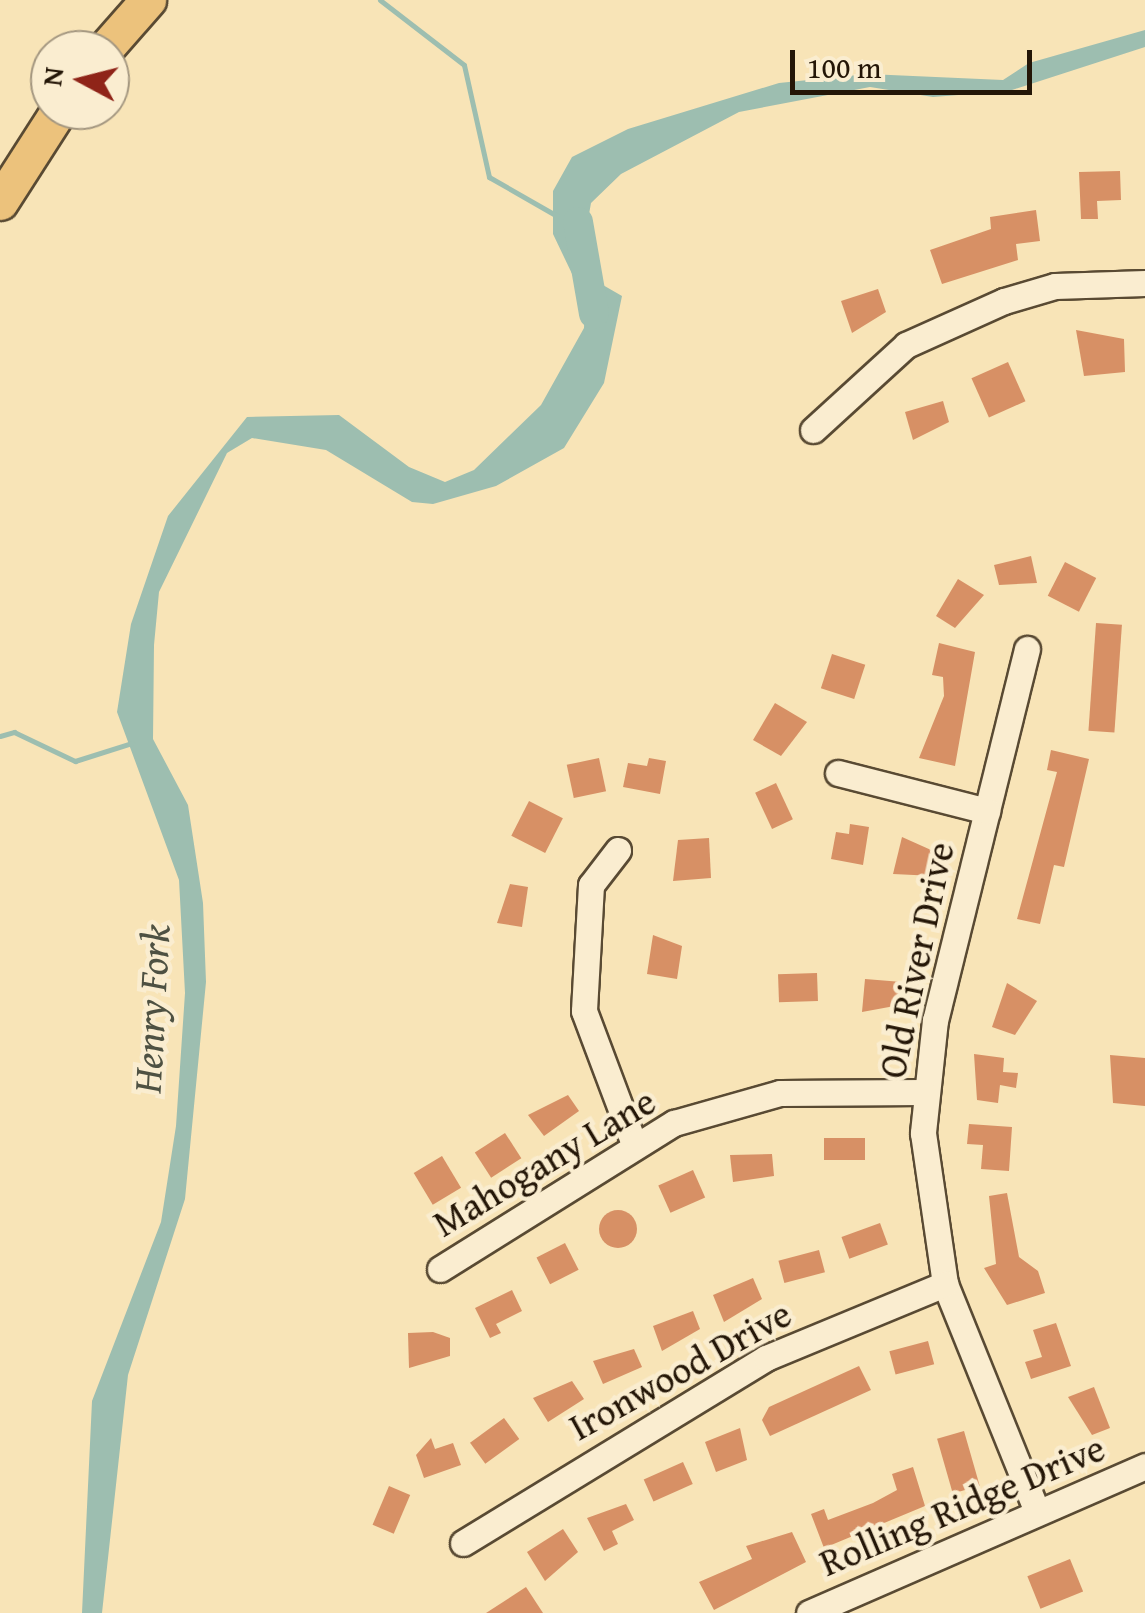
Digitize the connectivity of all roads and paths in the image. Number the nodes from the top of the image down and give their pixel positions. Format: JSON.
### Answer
{"nodes":[{"id":1,"x":148,"y":0,"type":"edge"},
{"id":2,"x":122,"y":30,"type":"edge"},
{"id":3,"x":46,"y":130,"type":"edge"},
{"id":4,"x":0,"y":202,"type":"edge"},
{"id":5,"x":1145,"y":284,"type":"edge"},
{"id":6,"x":813,"y":430,"type":"dead end"},
{"id":7,"x":1027,"y":649,"type":"dead end"},
{"id":8,"x":838,"y":773,"type":"dead end"},
{"id":9,"x":987,"y":811,"type":"junction"},
{"id":10,"x":618,"y":850,"type":"dead end"},
{"id":11,"x":923,"y":1092,"type":"junction"},
{"id":12,"x":634,"y":1144,"type":"junction"},
{"id":13,"x":440,"y":1269,"type":"dead end"},
{"id":14,"x":945,"y":1284,"type":"junction"},
{"id":15,"x":1145,"y":1466,"type":"edge"},
{"id":16,"x":1037,"y":1512,"type":"junction"},
{"id":17,"x":463,"y":1543,"type":"dead end"},
{"id":18,"x":809,"y":1613,"type":"edge"}],
"edges":[{"from":1,"to":2,"type":"highway"},
{"from":3,"to":4,"type":"highway"},
{"from":5,"to":6,"type":"street"},
{"from":7,"to":9,"type":"street","name":"Old River Drive"},
{"from":8,"to":9,"type":"street"},
{"from":9,"to":11,"type":"street","name":"Old River Drive"},
{"from":10,"to":12,"type":"street"},
{"from":11,"to":12,"type":"street","name":"Mahogany Lane"},
{"from":11,"to":14,"type":"street","name":"Old River Drive"},
{"from":12,"to":13,"type":"street","name":"Mahogany Lane"},
{"from":14,"to":16,"type":"street","name":"Old River Drive"},
{"from":14,"to":17,"type":"street","name":"Ironwood Drive"},
{"from":15,"to":16,"type":"street","name":"Rolling Ridge Drive"},
{"from":16,"to":18,"type":"street","name":"Rolling Ridge Drive"}]}
